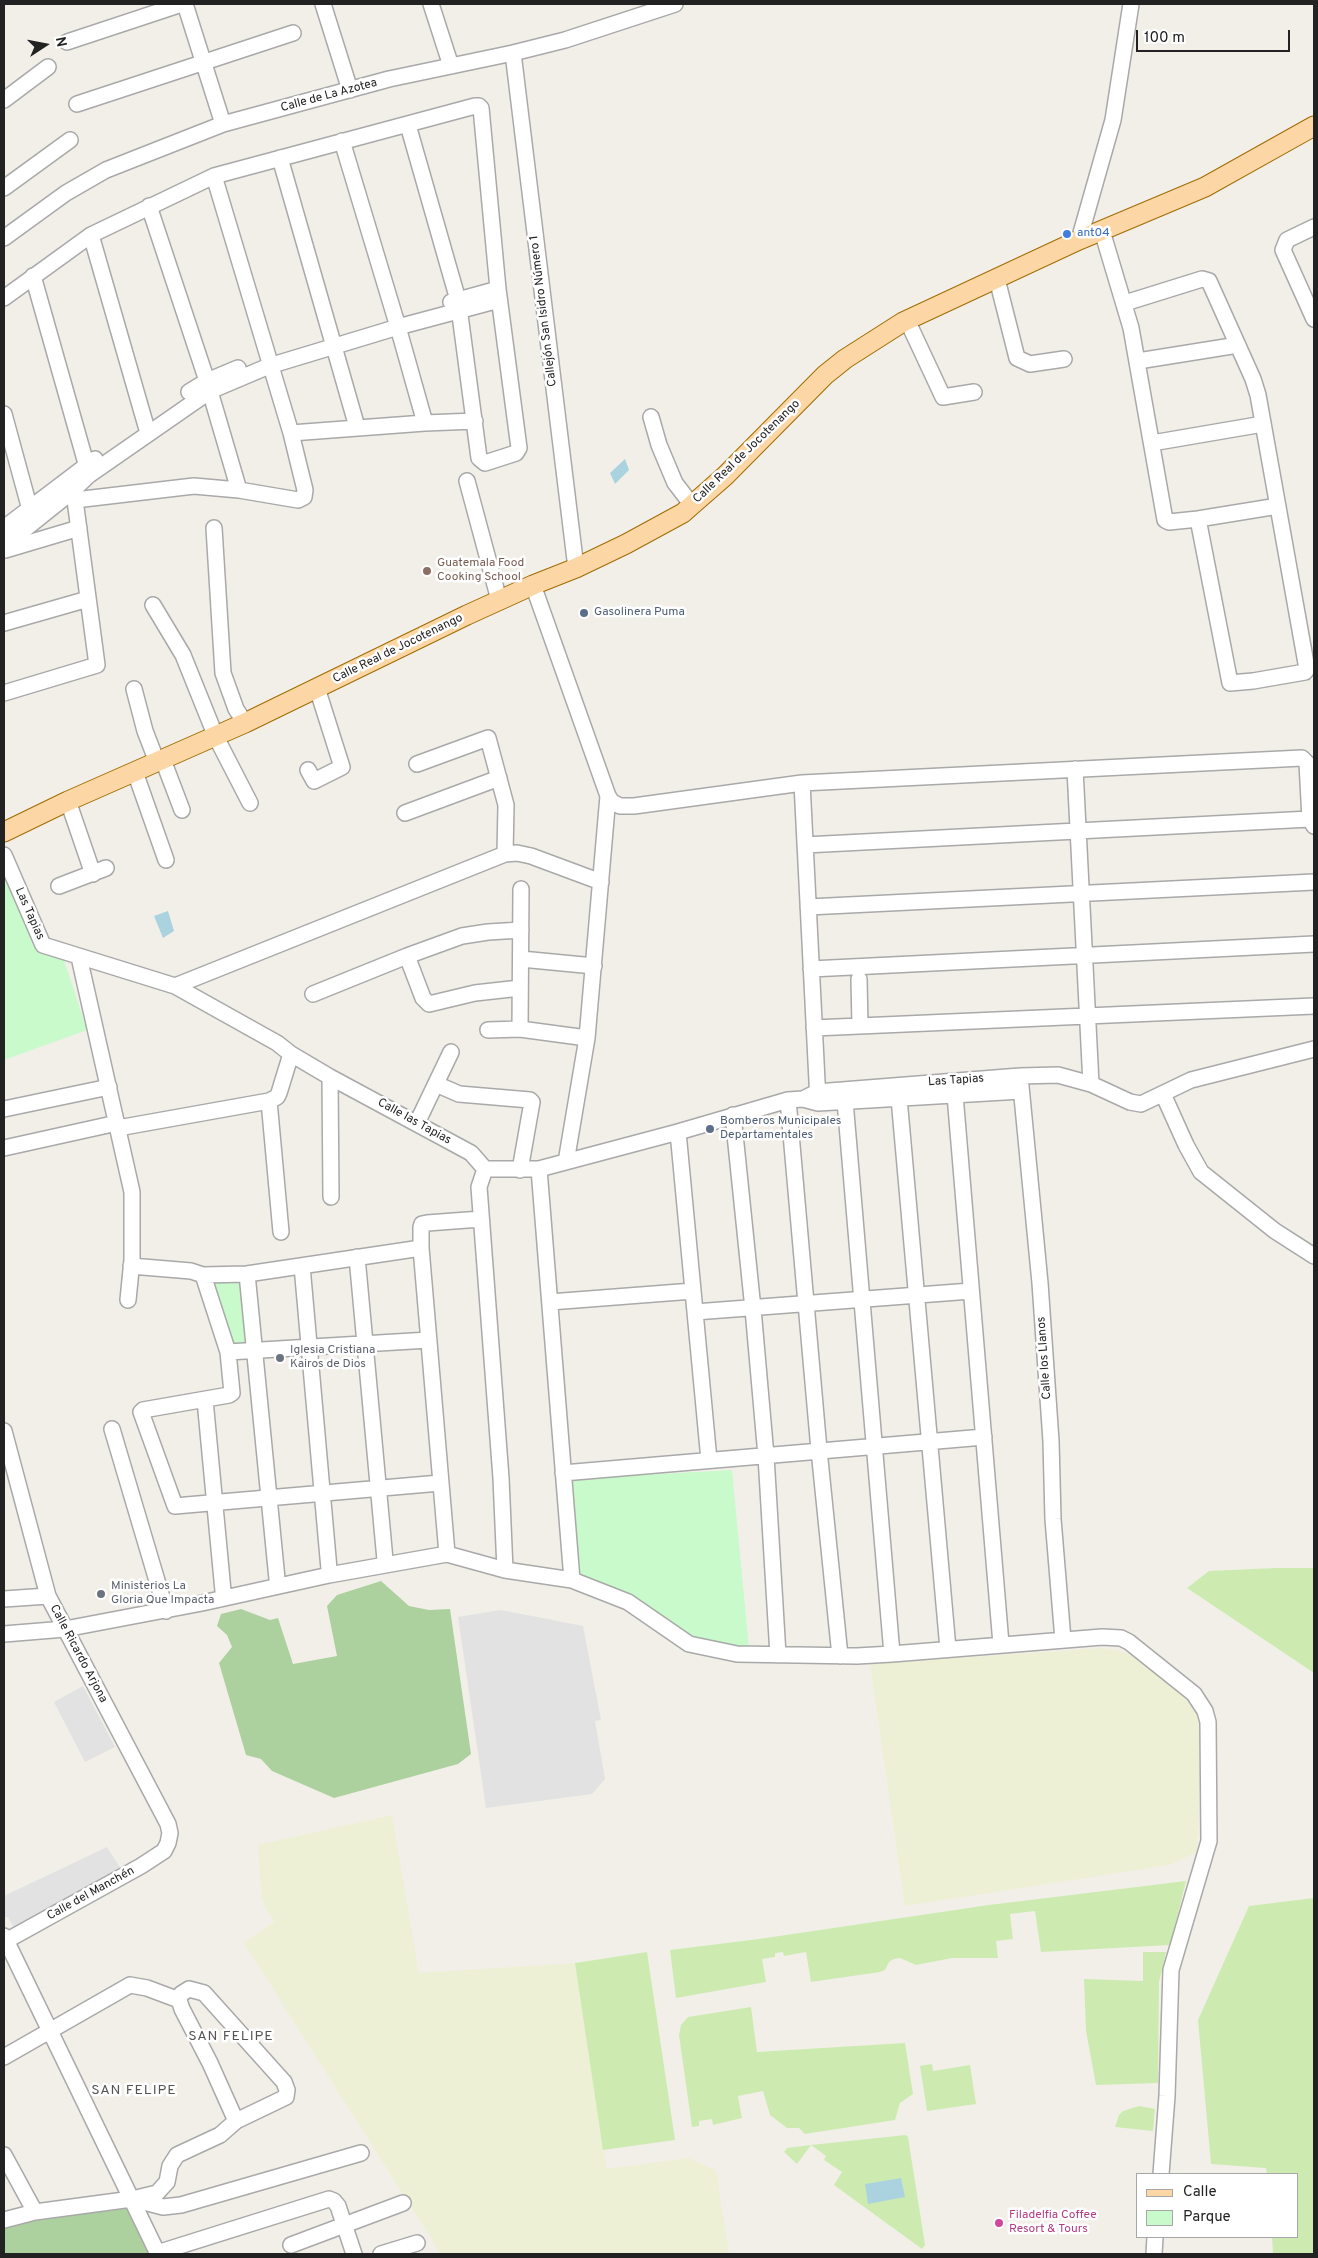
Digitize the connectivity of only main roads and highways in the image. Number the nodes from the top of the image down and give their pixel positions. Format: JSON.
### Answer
{"nodes":[{"id":1,"x":1314,"y":126,"type":"edge"},
{"id":2,"x":4,"y":832,"type":"edge"}],
"edges":[{"from":1,"to":2,"type":"main road","name":"Calle Real de Jocotenango"}]}
